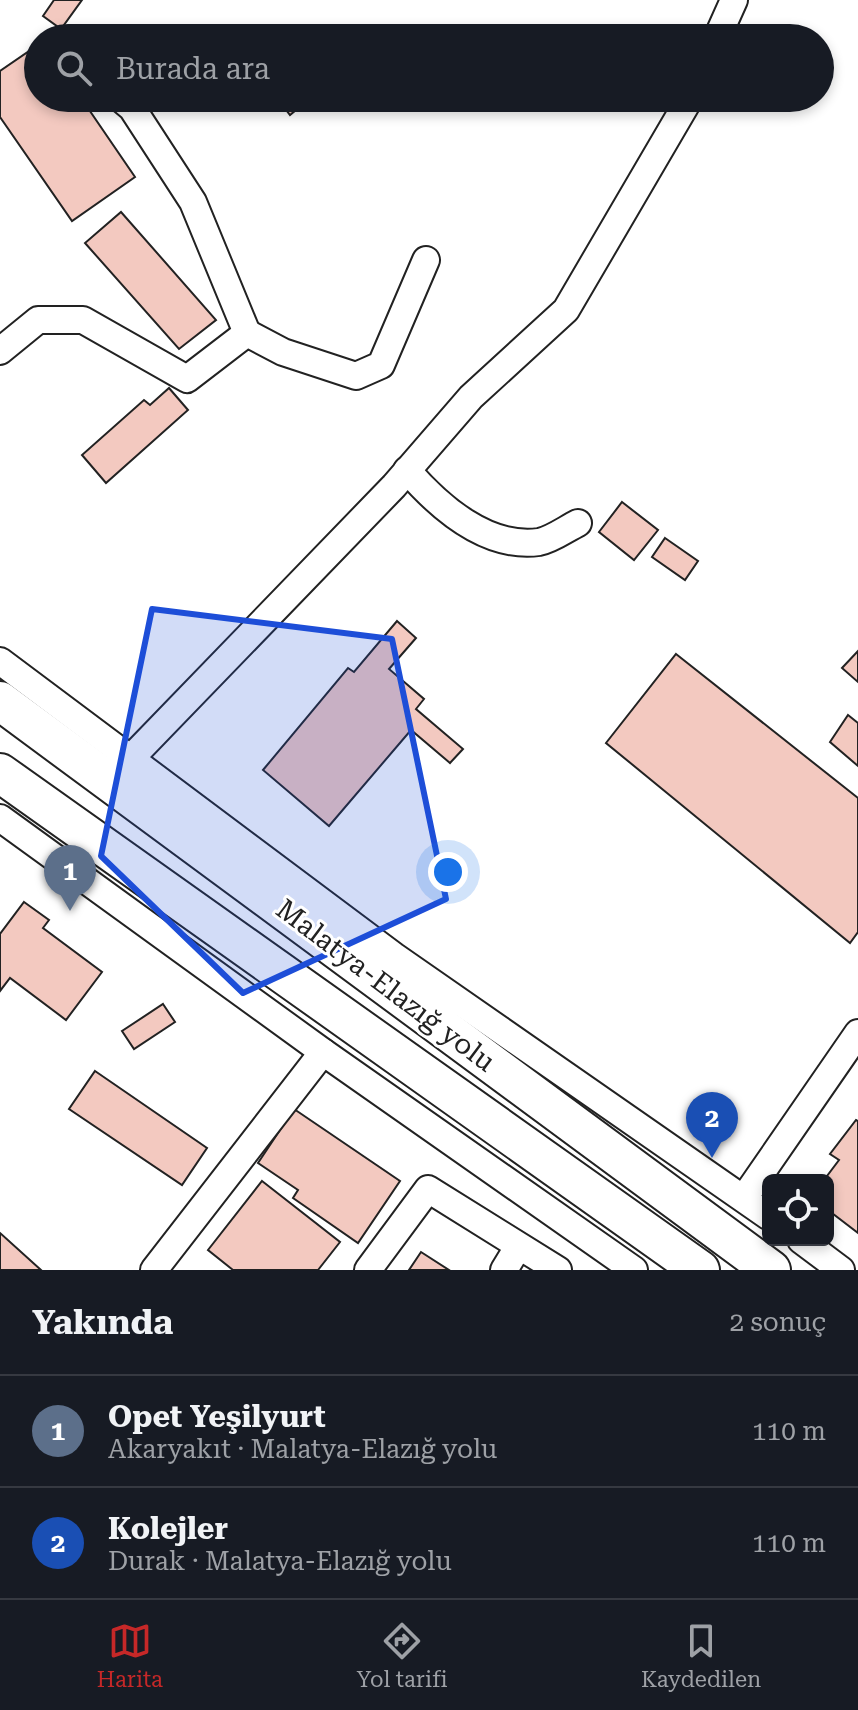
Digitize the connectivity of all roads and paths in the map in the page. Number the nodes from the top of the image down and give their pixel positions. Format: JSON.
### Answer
{"nodes":[{"id":1,"x":734,"y":0,"type":"edge"},
{"id":2,"x":723,"y":24,"type":"edge"},
{"id":3,"x":135,"y":112,"type":"edge"},
{"id":4,"x":682,"y":112,"type":"edge"},
{"id":5,"x":426,"y":260,"type":"dead end"},
{"id":6,"x":247,"y":333,"type":"junction"},
{"id":7,"x":0,"y":351,"type":"edge"},
{"id":8,"x":407,"y":470,"type":"junction"},
{"id":9,"x":578,"y":523,"type":"dead end"},
{"id":10,"x":0,"y":661,"type":"edge"},
{"id":11,"x":1,"y":702,"type":"edge"},
{"id":12,"x":132,"y":757,"type":"junction"},
{"id":13,"x":0,"y":773,"type":"edge"},
{"id":14,"x":0,"y":818,"type":"edge"},
{"id":15,"x":394,"y":956,"type":"junction"},
{"id":16,"x":858,"y":1033,"type":"edge"},
{"id":17,"x":323,"y":1052,"type":"junction"},
{"id":18,"x":744,"y":1198,"type":"junction"},
{"id":19,"x":762,"y":1212,"type":"edge"},
{"id":20,"x":809,"y":1246,"type":"edge"},
{"id":21,"x":518,"y":1247,"type":"junction"},
{"id":22,"x":154,"y":1270,"type":"edge"},
{"id":23,"x":368,"y":1270,"type":"edge"},
{"id":24,"x":504,"y":1270,"type":"edge"},
{"id":25,"x":558,"y":1270,"type":"edge"},
{"id":26,"x":634,"y":1270,"type":"edge"},
{"id":27,"x":700,"y":1270,"type":"edge"},
{"id":28,"x":771,"y":1270,"type":"edge"},
{"id":29,"x":841,"y":1270,"type":"edge"}],
"edges":[{"from":1,"to":2,"type":"street"},
{"from":3,"to":6,"type":"street"},
{"from":4,"to":8,"type":"street"},
{"from":5,"to":6,"type":"street"},
{"from":6,"to":7,"type":"street"},
{"from":8,"to":9,"type":"street"},
{"from":8,"to":12,"type":"street"},
{"from":10,"to":12,"type":"street"},
{"from":11,"to":15,"type":"street"},
{"from":11,"to":28,"type":"highway","name":"Malatya-Elazığ yolu"},
{"from":12,"to":15,"type":"street"},
{"from":13,"to":27,"type":"highway","name":"Malatya-Elazığ yolu"},
{"from":14,"to":17,"type":"street"},
{"from":15,"to":18,"type":"street"},
{"from":16,"to":18,"type":"street"},
{"from":17,"to":22,"type":"street"},
{"from":17,"to":26,"type":"street"},
{"from":18,"to":19,"type":"street"},
{"from":20,"to":29,"type":"street"},
{"from":21,"to":23,"type":"street"},
{"from":21,"to":24,"type":"street"},
{"from":21,"to":25,"type":"street"}]}
